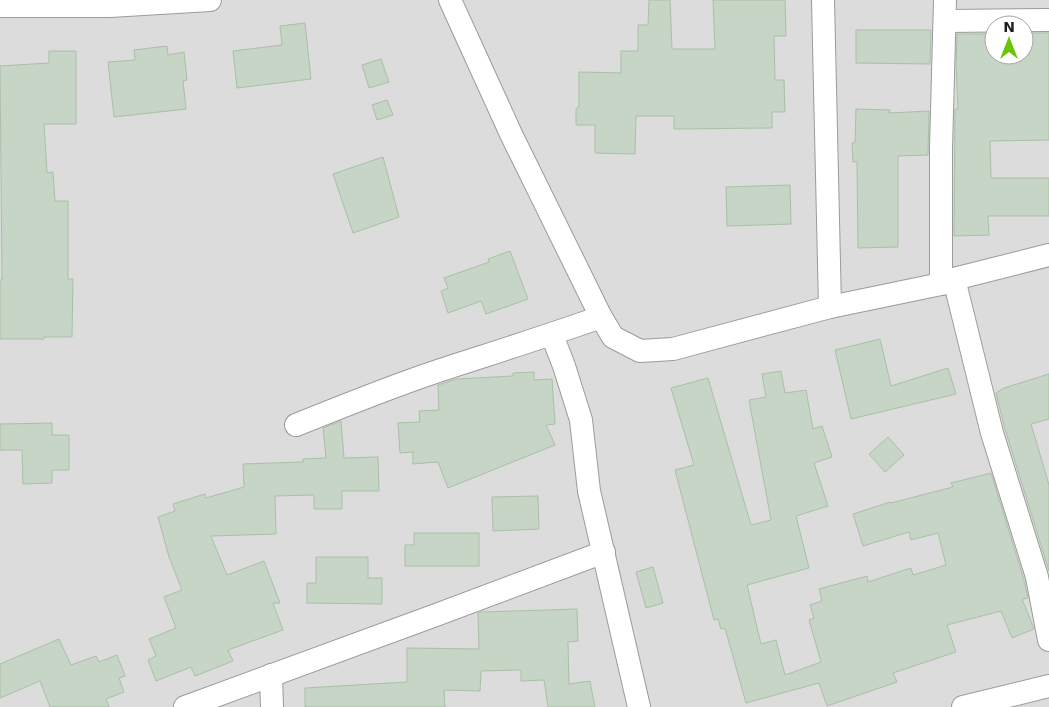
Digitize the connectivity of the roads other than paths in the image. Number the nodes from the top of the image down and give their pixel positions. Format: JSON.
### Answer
{"nodes":[{"id":1,"x":210,"y":0,"type":"edge"},
{"id":2,"x":450,"y":0,"type":"edge"},
{"id":3,"x":823,"y":0,"type":"edge"},
{"id":4,"x":0,"y":6,"type":"edge"},
{"id":5,"x":945,"y":11,"type":"edge"},
{"id":6,"x":1049,"y":20,"type":"edge"},
{"id":7,"x":1049,"y":255,"type":"edge"},
{"id":8,"x":947,"y":281,"type":"junction"},
{"id":9,"x":830,"y":307,"type":"junction"},
{"id":10,"x":601,"y":317,"type":"junction"},
{"id":11,"x":552,"y":335,"type":"junction"},
{"id":12,"x":296,"y":425,"type":"dead end"},
{"id":13,"x":604,"y":552,"type":"junction"},
{"id":14,"x":1049,"y":640,"type":"edge"},
{"id":15,"x":271,"y":675,"type":"junction"},
{"id":16,"x":1049,"y":686,"type":"edge"},
{"id":17,"x":185,"y":707,"type":"edge"},
{"id":18,"x":272,"y":707,"type":"edge"},
{"id":19,"x":639,"y":707,"type":"edge"},
{"id":20,"x":963,"y":707,"type":"edge"}],
"edges":[{"from":1,"to":4,"type":"street"},
{"from":2,"to":10,"type":"street"},
{"from":3,"to":9,"type":"street"},
{"from":5,"to":6,"type":"street"},
{"from":5,"to":8,"type":"street"},
{"from":7,"to":8,"type":"street"},
{"from":8,"to":9,"type":"street"},
{"from":8,"to":14,"type":"street"},
{"from":9,"to":10,"type":"street"},
{"from":10,"to":11,"type":"street"},
{"from":11,"to":12,"type":"street"},
{"from":11,"to":13,"type":"street"},
{"from":13,"to":15,"type":"street"},
{"from":13,"to":19,"type":"street"},
{"from":15,"to":17,"type":"street"},
{"from":15,"to":18,"type":"street"},
{"from":16,"to":20,"type":"street"}]}
